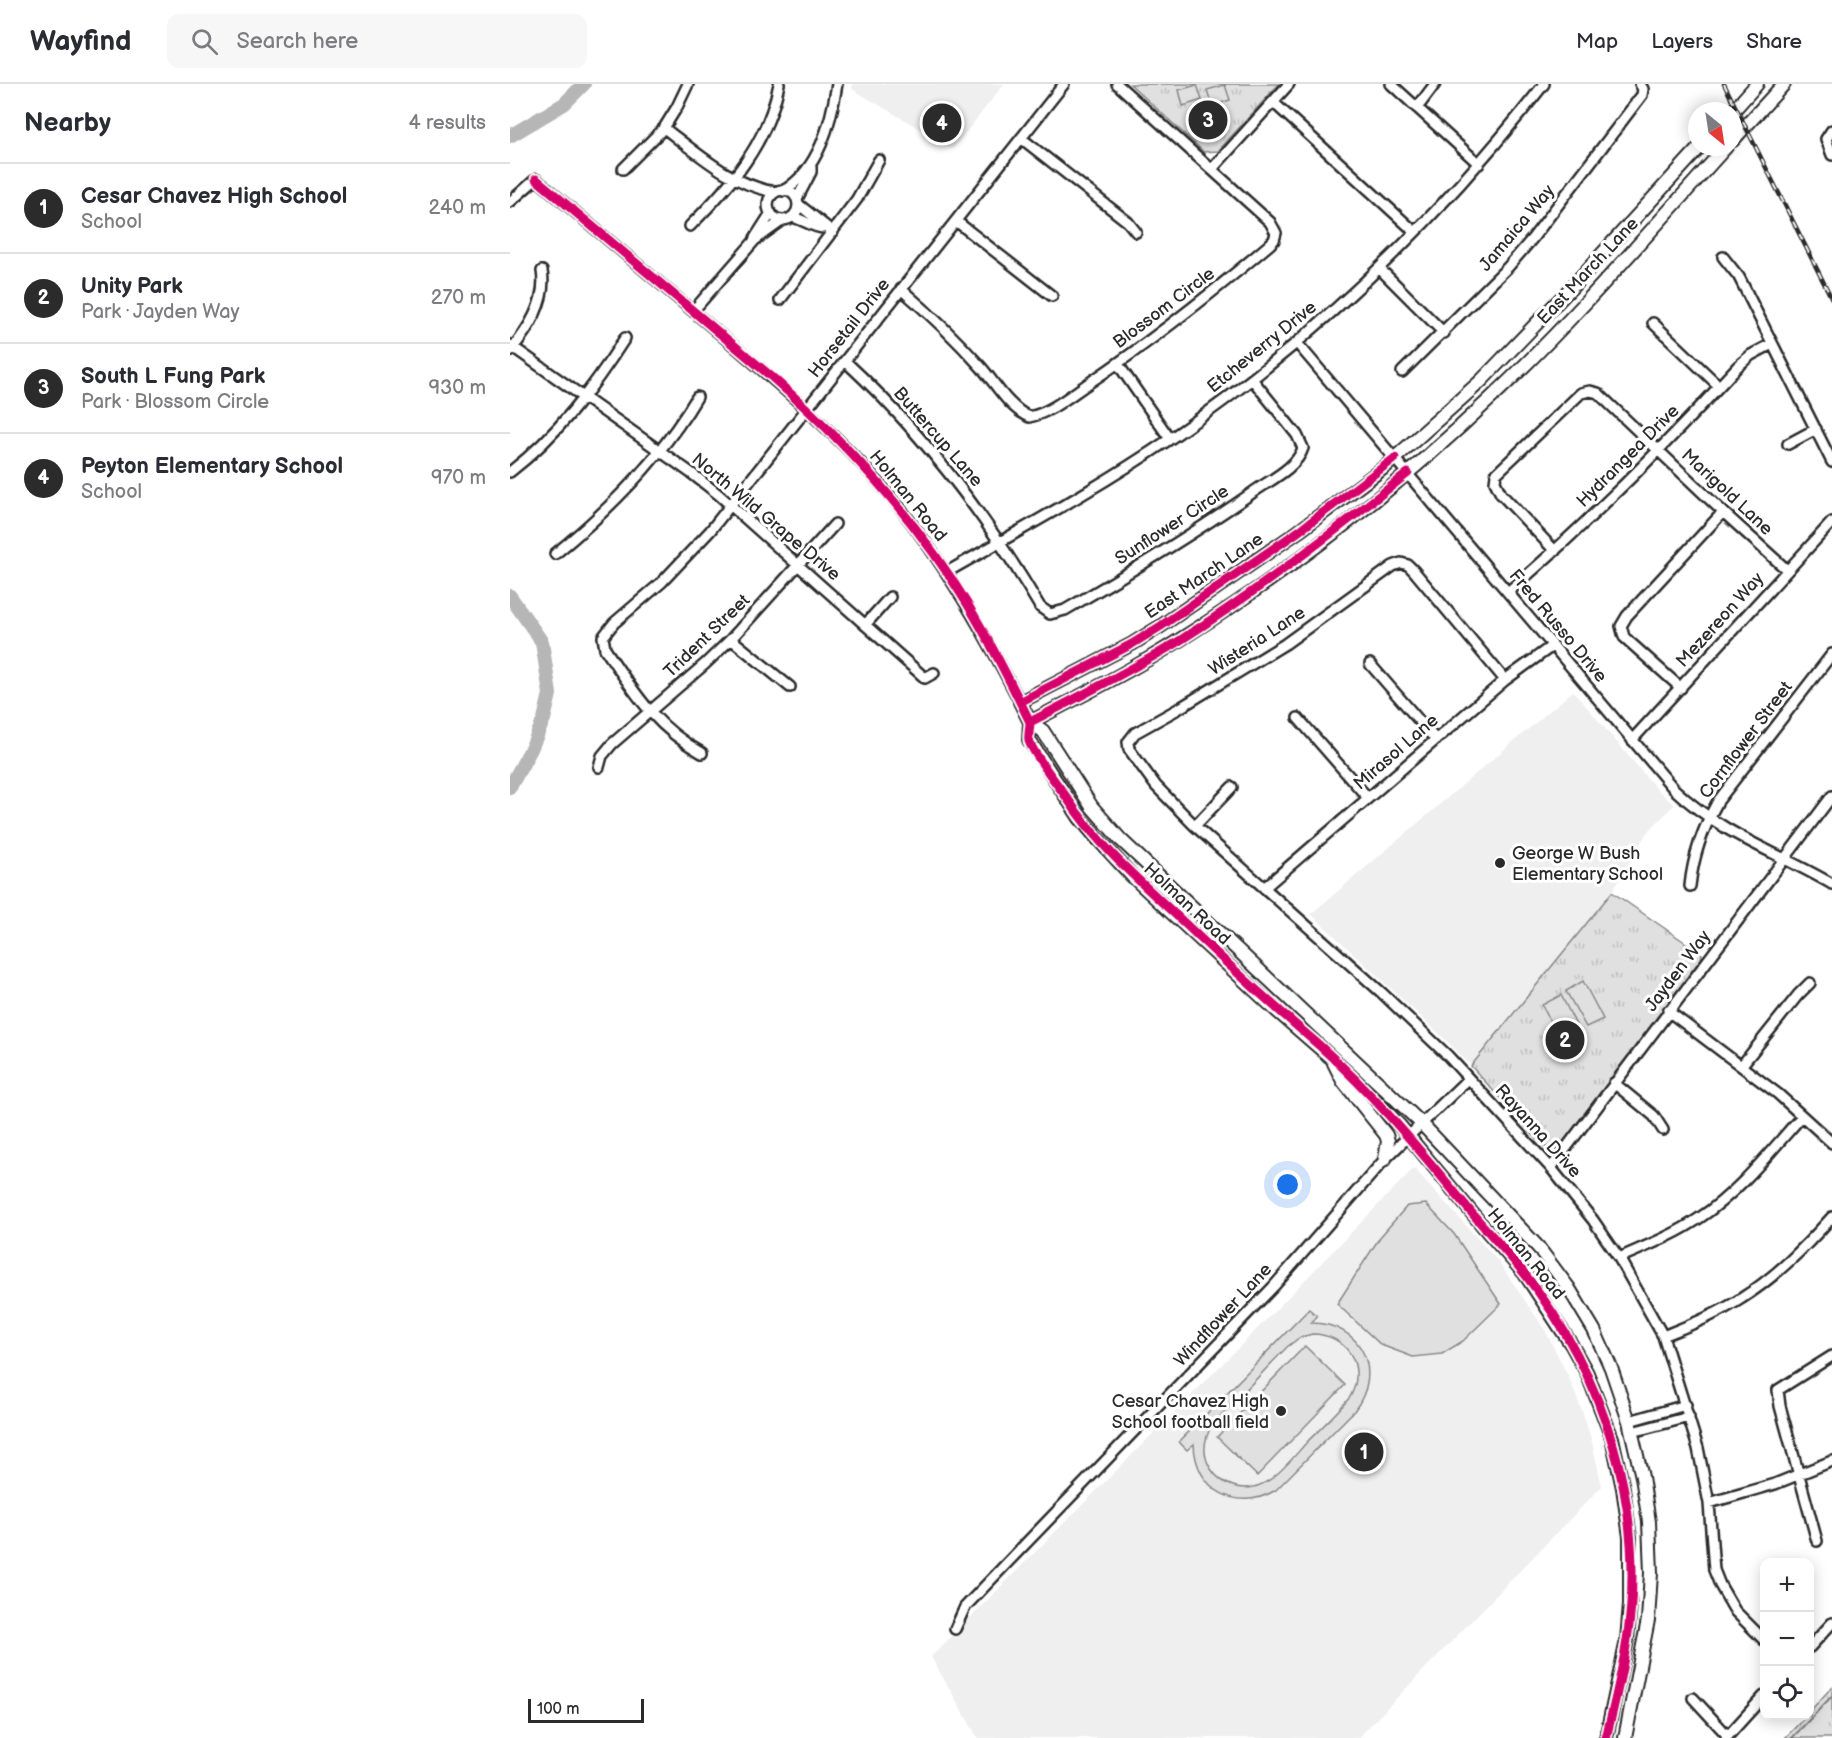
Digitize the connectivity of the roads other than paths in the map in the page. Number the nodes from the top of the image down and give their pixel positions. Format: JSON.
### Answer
{"nodes":[{"id":1,"x":688,"y":84,"type":"edge"},
{"id":2,"x":779,"y":84,"type":"edge"},
{"id":3,"x":837,"y":84,"type":"edge"},
{"id":4,"x":1064,"y":84,"type":"edge"},
{"id":5,"x":1117,"y":84,"type":"edge"},
{"id":6,"x":1289,"y":84,"type":"edge"},
{"id":7,"x":1391,"y":84,"type":"edge"},
{"id":8,"x":1435,"y":84,"type":"edge"},
{"id":9,"x":1544,"y":84,"type":"edge"},
{"id":10,"x":1757,"y":84,"type":"edge"},
{"id":11,"x":1784,"y":84,"type":"edge"},
{"id":12,"x":1642,"y":88,"type":"edge"},
{"id":13,"x":1273,"y":102,"type":"junction"},
{"id":14,"x":1741,"y":102,"type":"edge"},
{"id":15,"x":1417,"y":108,"type":"junction"},
{"id":16,"x":664,"y":128,"type":"junction"},
{"id":17,"x":1742,"y":130,"type":"edge"},
{"id":18,"x":1832,"y":130,"type":"edge"},
{"id":19,"x":1021,"y":138,"type":"junction"},
{"id":20,"x":1832,"y":155,"type":"edge"},
{"id":21,"x":1692,"y":156,"type":"edge"},
{"id":22,"x":1718,"y":156,"type":"edge"},
{"id":23,"x":879,"y":160,"type":"dead end"},
{"id":24,"x":811,"y":164,"type":"junction"},
{"id":25,"x":1479,"y":164,"type":"junction"},
{"id":26,"x":622,"y":169,"type":"dead end"},
{"id":27,"x":1212,"y":169,"type":"junction"},
{"id":28,"x":735,"y":178,"type":"junction"},
{"id":29,"x":750,"y":186,"type":"junction"},
{"id":30,"x":780,"y":191,"type":"junction"},
{"id":31,"x":510,"y":202,"type":"edge"},
{"id":32,"x":797,"y":202,"type":"junction"},
{"id":33,"x":769,"y":208,"type":"junction"},
{"id":34,"x":788,"y":218,"type":"junction"},
{"id":35,"x":956,"y":221,"type":"junction"},
{"id":36,"x":690,"y":226,"type":"dead end"},
{"id":37,"x":829,"y":230,"type":"junction"},
{"id":38,"x":1136,"y":232,"type":"dead end"},
{"id":39,"x":1415,"y":232,"type":"junction"},
{"id":40,"x":755,"y":240,"type":"junction"},
{"id":41,"x":1723,"y":256,"type":"dead end"},
{"id":42,"x":1379,"y":268,"type":"junction"},
{"id":43,"x":542,"y":271,"type":"dead end"},
{"id":44,"x":901,"y":289,"type":"junction"},
{"id":45,"x":1052,"y":296,"type":"dead end"},
{"id":46,"x":780,"y":300,"type":"dead end"},
{"id":47,"x":693,"y":311,"type":"junction"},
{"id":48,"x":1653,"y":323,"type":"dead end"},
{"id":49,"x":1444,"y":333,"type":"junction"},
{"id":50,"x":625,"y":338,"type":"dead end"},
{"id":51,"x":1297,"y":343,"type":"junction"},
{"id":52,"x":1772,"y":344,"type":"junction"},
{"id":53,"x":511,"y":348,"type":"edge"},
{"id":54,"x":845,"y":361,"type":"junction"},
{"id":55,"x":1119,"y":364,"type":"junction"},
{"id":56,"x":1402,"y":372,"type":"dead end"},
{"id":57,"x":1252,"y":379,"type":"junction"},
{"id":58,"x":1719,"y":386,"type":"junction"},
{"id":59,"x":697,"y":397,"type":"dead end"},
{"id":60,"x":585,"y":398,"type":"junction"},
{"id":61,"x":807,"y":409,"type":"junction"},
{"id":62,"x":1816,"y":429,"type":"junction"},
{"id":63,"x":1170,"y":439,"type":"junction"},
{"id":64,"x":1788,"y":444,"type":"dead end"},
{"id":65,"x":660,"y":451,"type":"junction"},
{"id":66,"x":1658,"y":451,"type":"junction"},
{"id":67,"x":1395,"y":458,"type":"junction"},
{"id":68,"x":1832,"y":462,"type":"edge"},
{"id":69,"x":510,"y":472,"type":"edge"},
{"id":70,"x":1408,"y":473,"type":"junction"},
{"id":71,"x":732,"y":505,"type":"junction"},
{"id":72,"x":1723,"y":512,"type":"junction"},
{"id":73,"x":1832,"y":522,"type":"edge"},
{"id":74,"x":835,"y":524,"type":"dead end"},
{"id":75,"x":1000,"y":541,"type":"junction"},
{"id":76,"x":1555,"y":551,"type":"junction"},
{"id":77,"x":555,"y":554,"type":"dead end"},
{"id":78,"x":798,"y":565,"type":"junction"},
{"id":79,"x":1787,"y":570,"type":"junction"},
{"id":80,"x":947,"y":572,"type":"junction"},
{"id":81,"x":1508,"y":592,"type":"junction"},
{"id":82,"x":890,"y":597,"type":"dead end"},
{"id":83,"x":865,"y":625,"type":"junction"},
{"id":84,"x":731,"y":639,"type":"junction"},
{"id":85,"x":1552,"y":646,"type":"junction"},
{"id":86,"x":1832,"y":654,"type":"edge"},
{"id":87,"x":1370,"y":663,"type":"dead end"},
{"id":88,"x":934,"y":673,"type":"dead end"},
{"id":89,"x":1505,"y":680,"type":"junction"},
{"id":90,"x":790,"y":687,"type":"dead end"},
{"id":91,"x":1681,"y":688,"type":"junction"},
{"id":92,"x":1020,"y":702,"type":"junction"},
{"id":93,"x":649,"y":712,"type":"junction"},
{"id":94,"x":1298,"y":718,"type":"dead end"},
{"id":95,"x":1030,"y":722,"type":"junction"},
{"id":96,"x":1436,"y":740,"type":"junction"},
{"id":97,"x":1632,"y":740,"type":"junction"},
{"id":98,"x":1128,"y":742,"type":"joint"},
{"id":99,"x":702,"y":753,"type":"dead end"},
{"id":100,"x":599,"y":767,"type":"dead end"},
{"id":101,"x":1232,"y":787,"type":"dead end"},
{"id":102,"x":1832,"y":796,"type":"edge"},
{"id":103,"x":1368,"y":798,"type":"junction"},
{"id":104,"x":1708,"y":818,"type":"junction"},
{"id":105,"x":1195,"y":826,"type":"junction"},
{"id":106,"x":1784,"y":859,"type":"junction"},
{"id":107,"x":1832,"y":884,"type":"edge"},
{"id":108,"x":1690,"y":886,"type":"dead end"},
{"id":109,"x":1264,"y":888,"type":"junction"},
{"id":110,"x":1810,"y":983,"type":"dead end"},
{"id":111,"x":1668,"y":1011,"type":"junction"},
{"id":112,"x":1329,"y":1054,"type":"junction"},
{"id":113,"x":1742,"y":1065,"type":"junction"},
{"id":114,"x":1468,"y":1079,"type":"junction"},
{"id":115,"x":1614,"y":1083,"type":"junction"},
{"id":116,"x":1802,"y":1116,"type":"junction"},
{"id":117,"x":1420,"y":1123,"type":"junction"},
{"id":118,"x":1663,"y":1130,"type":"dead end"},
{"id":119,"x":1408,"y":1135,"type":"junction"},
{"id":120,"x":1832,"y":1143,"type":"edge"},
{"id":121,"x":1385,"y":1159,"type":"junction"},
{"id":122,"x":1551,"y":1168,"type":"junction"},
{"id":123,"x":1832,"y":1217,"type":"edge"},
{"id":124,"x":1619,"y":1258,"type":"junction"},
{"id":125,"x":1663,"y":1336,"type":"junction"},
{"id":126,"x":1832,"y":1356,"type":"edge"},
{"id":127,"x":1686,"y":1405,"type":"junction"},
{"id":128,"x":1689,"y":1417,"type":"junction"},
{"id":129,"x":1631,"y":1427,"type":"junction"},
{"id":130,"x":1832,"y":1461,"type":"edge"},
{"id":131,"x":1800,"y":1475,"type":"junction"},
{"id":132,"x":1709,"y":1503,"type":"junction"},
{"id":133,"x":1817,"y":1541,"type":"dead end"},
{"id":134,"x":1832,"y":1623,"type":"edge"},
{"id":135,"x":956,"y":1629,"type":"dead end"},
{"id":136,"x":1760,"y":1636,"type":"edge"},
{"id":137,"x":1814,"y":1642,"type":"edge"},
{"id":138,"x":1693,"y":1698,"type":"dead end"},
{"id":139,"x":1760,"y":1700,"type":"edge"},
{"id":140,"x":1727,"y":1737,"type":"edge"},
{"id":141,"x":1606,"y":1738,"type":"edge"},
{"id":142,"x":1625,"y":1738,"type":"edge"}],
"edges":[{"from":1,"to":16,"type":"street"},
{"from":2,"to":28,"type":"street"},
{"from":3,"to":24,"type":"street"},
{"from":4,"to":19,"type":"street","name":"Horsetail Drive"},
{"from":5,"to":27,"type":"street","name":"Blossom Circle"},
{"from":6,"to":13,"type":"street"},
{"from":7,"to":15,"type":"street"},
{"from":8,"to":15,"type":"street"},
{"from":9,"to":25,"type":"street","name":"Etcheverry Drive"},
{"from":10,"to":14,"type":"main road"},
{"from":11,"to":17,"type":"main road"},
{"from":12,"to":49,"type":"street","name":"Jamaica Way"},
{"from":13,"to":27,"type":"street"},
{"from":13,"to":39,"type":"street"},
{"from":15,"to":25,"type":"street"},
{"from":16,"to":26,"type":"street"},
{"from":16,"to":28,"type":"street"},
{"from":18,"to":20,"type":"street"},
{"from":19,"to":35,"type":"street","name":"Horsetail Drive"},
{"from":19,"to":38,"type":"street"},
{"from":21,"to":67,"type":"main road","name":"East March Lane"},
{"from":22,"to":70,"type":"main road","name":"East March Lane"},
{"from":23,"to":37,"type":"street"},
{"from":24,"to":30,"type":"street"},
{"from":24,"to":32,"type":"street"},
{"from":25,"to":39,"type":"street","name":"Etcheverry Drive"},
{"from":27,"to":55,"type":"street","name":"Blossom Circle"},
{"from":28,"to":29,"type":"street"},
{"from":28,"to":36,"type":"street"},
{"from":29,"to":30,"type":"street"},
{"from":29,"to":33,"type":"street"},
{"from":30,"to":32,"type":"street"},
{"from":30,"to":33,"type":"street"},
{"from":31,"to":47,"type":"street","name":"Holman Road"},
{"from":32,"to":34,"type":"street"},
{"from":32,"to":37,"type":"street"},
{"from":33,"to":34,"type":"street"},
{"from":33,"to":40,"type":"street"},
{"from":34,"to":37,"type":"street"},
{"from":34,"to":40,"type":"street"},
{"from":35,"to":44,"type":"street","name":"Horsetail Drive"},
{"from":35,"to":45,"type":"street"},
{"from":37,"to":46,"type":"street"},
{"from":39,"to":42,"type":"street","name":"Etcheverry Drive"},
{"from":40,"to":47,"type":"street"},
{"from":41,"to":52,"type":"street"},
{"from":42,"to":49,"type":"street"},
{"from":42,"to":51,"type":"street","name":"Etcheverry Drive"},
{"from":43,"to":53,"type":"street"},
{"from":44,"to":54,"type":"street","name":"Horsetail Drive"},
{"from":44,"to":55,"type":"street","name":"Blossom Circle"},
{"from":47,"to":61,"type":"street","name":"Holman Road"},
{"from":48,"to":58,"type":"street"},
{"from":49,"to":56,"type":"street","name":"Jamaica Way"},
{"from":50,"to":60,"type":"street"},
{"from":51,"to":57,"type":"street","name":"Etcheverry Drive"},
{"from":51,"to":67,"type":"street","name":"Fred Russo Drive"},
{"from":52,"to":58,"type":"street","name":"Hydrangea Drive"},
{"from":52,"to":62,"type":"street"},
{"from":53,"to":60,"type":"street","name":"North Wild Grape Drive"},
{"from":54,"to":61,"type":"street","name":"Horsetail Drive"},
{"from":54,"to":75,"type":"street","name":"Buttercup Lane"},
{"from":55,"to":63,"type":"street"},
{"from":57,"to":63,"type":"street","name":"Etcheverry Drive"},
{"from":57,"to":75,"type":"street","name":"Sunflower Circle"},
{"from":58,"to":66,"type":"street","name":"Hydrangea Drive"},
{"from":59,"to":65,"type":"street"},
{"from":60,"to":65,"type":"street","name":"North Wild Grape Drive"},
{"from":60,"to":69,"type":"street"},
{"from":61,"to":71,"type":"street","name":"Horsetail Drive"},
{"from":61,"to":80,"type":"street","name":"Holman Road"},
{"from":62,"to":64,"type":"street"},
{"from":62,"to":68,"type":"street"},
{"from":63,"to":75,"type":"street","name":"Etcheverry Drive"},
{"from":65,"to":71,"type":"street","name":"North Wild Grape Drive"},
{"from":65,"to":77,"type":"street"},
{"from":66,"to":72,"type":"street","name":"Marigold Lane"},
{"from":66,"to":76,"type":"street","name":"Hydrangea Drive"},
{"from":66,"to":76,"type":"street","name":"Marigold Lane"},
{"from":67,"to":70,"type":"street","name":"Fred Russo Drive"},
{"from":67,"to":92,"type":"main road","name":"East March Lane"},
{"from":70,"to":81,"type":"street","name":"Fred Russo Drive"},
{"from":70,"to":95,"type":"main road","name":"East March Lane"},
{"from":71,"to":78,"type":"street","name":"North Wild Grape Drive"},
{"from":71,"to":93,"type":"street","name":"Horsetail Drive"},
{"from":72,"to":79,"type":"street","name":"Marigold Lane"},
{"from":72,"to":91,"type":"street"},
{"from":73,"to":79,"type":"street","name":"Mezereon Way"},
{"from":74,"to":78,"type":"street","name":"Trident Street"},
{"from":75,"to":80,"type":"street","name":"Etcheverry Drive"},
{"from":76,"to":81,"type":"street","name":"Hydrangea Drive"},
{"from":78,"to":83,"type":"street","name":"North Wild Grape Drive"},
{"from":78,"to":84,"type":"street","name":"Trident Street"},
{"from":79,"to":91,"type":"street","name":"Mezereon Way"},
{"from":80,"to":92,"type":"street","name":"Holman Road"},
{"from":81,"to":85,"type":"street","name":"Fred Russo Drive"},
{"from":82,"to":83,"type":"street"},
{"from":83,"to":88,"type":"street","name":"North Wild Grape Drive"},
{"from":84,"to":90,"type":"street"},
{"from":84,"to":93,"type":"street","name":"Trident Street"},
{"from":85,"to":89,"type":"street","name":"Mirasol Lane"},
{"from":85,"to":97,"type":"street","name":"Fred Russo Drive"},
{"from":86,"to":104,"type":"street","name":"Cornflower Street"},
{"from":87,"to":96,"type":"street"},
{"from":89,"to":96,"type":"street","name":"Mirasol Lane"},
{"from":89,"to":98,"type":"street","name":"Wisteria Lane"},
{"from":91,"to":97,"type":"street","name":"Mezereon Way"},
{"from":92,"to":95,"type":"main road","name":"Holman Road"},
{"from":93,"to":99,"type":"street"},
{"from":93,"to":100,"type":"street","name":"Trident Street"},
{"from":94,"to":103,"type":"street"},
{"from":95,"to":112,"type":"main road","name":"Holman Road"},
{"from":95,"to":117,"type":"main road","name":"Holman Road"},
{"from":96,"to":103,"type":"street","name":"Mirasol Lane"},
{"from":97,"to":104,"type":"street","name":"Fred Russo Drive"},
{"from":98,"to":105,"type":"street","name":"Rayanna Drive"},
{"from":101,"to":105,"type":"street"},
{"from":102,"to":106,"type":"street","name":"Jayden Way"},
{"from":103,"to":109,"type":"street","name":"Mirasol Lane"},
{"from":104,"to":106,"type":"street","name":"Fred Russo Drive"},
{"from":104,"to":108,"type":"street","name":"Cornflower Street"},
{"from":105,"to":109,"type":"street","name":"Rayanna Drive"},
{"from":106,"to":107,"type":"street","name":"Fred Russo Drive"},
{"from":106,"to":111,"type":"street","name":"Jayden Way"},
{"from":109,"to":114,"type":"street","name":"Rayanna Drive"},
{"from":110,"to":113,"type":"street"},
{"from":111,"to":113,"type":"street"},
{"from":111,"to":115,"type":"street","name":"Jayden Way"},
{"from":112,"to":119,"type":"main road","name":"Holman Road"},
{"from":112,"to":121,"type":"main road"},
{"from":113,"to":116,"type":"street"},
{"from":114,"to":117,"type":"street","name":"Windflower Lane"},
{"from":114,"to":122,"type":"street","name":"Rayanna Drive"},
{"from":115,"to":118,"type":"street"},
{"from":115,"to":122,"type":"street","name":"Jayden Way"},
{"from":116,"to":120,"type":"street"},
{"from":116,"to":124,"type":"street"},
{"from":117,"to":119,"type":"street","name":"Windflower Lane"},
{"from":117,"to":129,"type":"main road","name":"Holman Road"},
{"from":119,"to":121,"type":"street","name":"Windflower Lane"},
{"from":119,"to":141,"type":"main road","name":"Holman Road"},
{"from":121,"to":135,"type":"street","name":"Windflower Lane"},
{"from":122,"to":124,"type":"street","name":"Rayanna Drive"},
{"from":123,"to":125,"type":"street"},
{"from":124,"to":125,"type":"street","name":"Rayanna Drive"},
{"from":125,"to":127,"type":"street","name":"Rayanna Drive"},
{"from":126,"to":131,"type":"street"},
{"from":127,"to":128,"type":"street","name":"Rayanna Drive"},
{"from":127,"to":129,"type":"street"},
{"from":128,"to":129,"type":"street"},
{"from":128,"to":132,"type":"street","name":"Rayanna Drive"},
{"from":129,"to":142,"type":"main road","name":"Holman Road"},
{"from":130,"to":131,"type":"street"},
{"from":131,"to":132,"type":"street"},
{"from":131,"to":133,"type":"street"},
{"from":132,"to":136,"type":"street","name":"Rayanna Drive"},
{"from":134,"to":137,"type":"street"},
{"from":138,"to":140,"type":"street"},
{"from":139,"to":140,"type":"street"}]}
